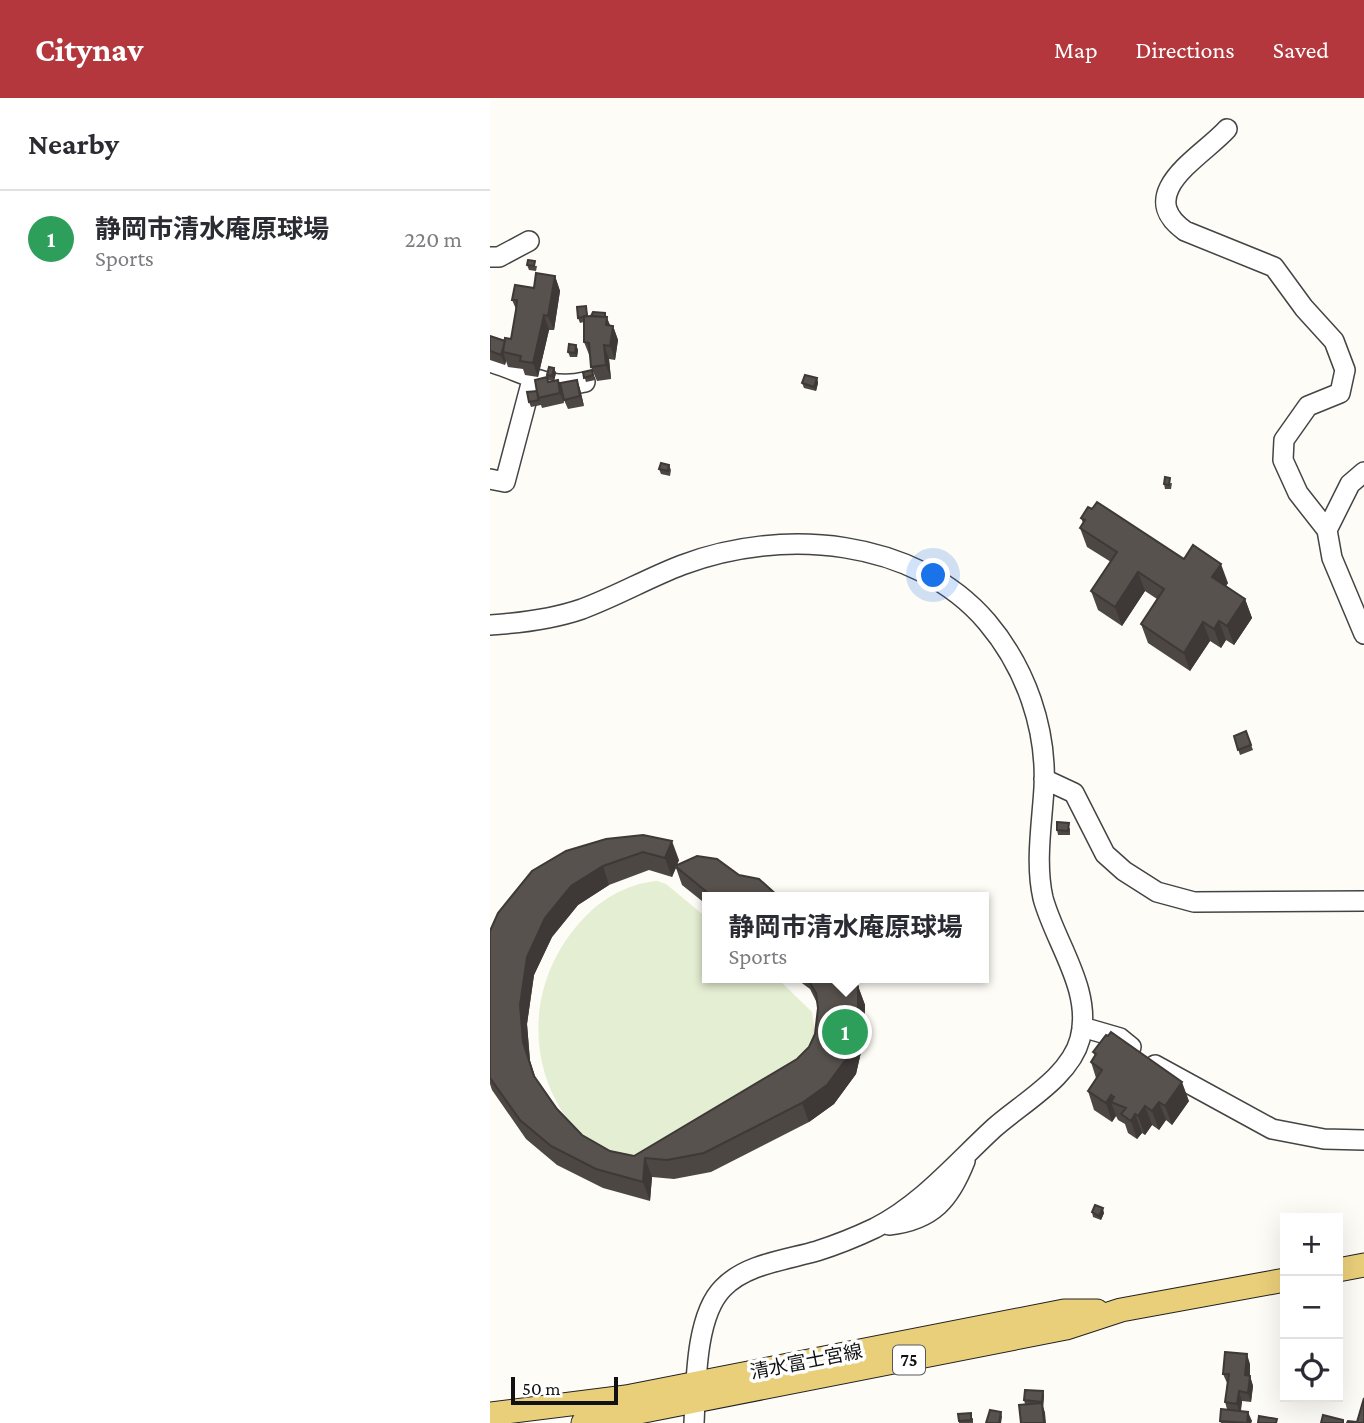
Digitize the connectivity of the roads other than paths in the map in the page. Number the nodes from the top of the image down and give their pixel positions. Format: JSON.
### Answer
{"nodes":[{"id":1,"x":1227,"y":129,"type":"dead end"},
{"id":2,"x":528,"y":241,"type":"dead end"},
{"id":3,"x":490,"y":257,"type":"edge"},
{"id":4,"x":490,"y":362,"type":"edge"},
{"id":5,"x":532,"y":380,"type":"junction"},
{"id":6,"x":585,"y":382,"type":"edge"},
{"id":7,"x":1364,"y":472,"type":"edge"},
{"id":8,"x":490,"y":479,"type":"edge"},
{"id":9,"x":1327,"y":530,"type":"junction"},
{"id":10,"x":490,"y":625,"type":"edge"},
{"id":11,"x":1364,"y":634,"type":"edge"},
{"id":12,"x":1044,"y":779,"type":"junction"},
{"id":13,"x":1364,"y":901,"type":"edge"},
{"id":14,"x":1082,"y":1027,"type":"junction"},
{"id":15,"x":1364,"y":1139,"type":"edge"},
{"id":16,"x":1364,"y":1265,"type":"edge"},
{"id":17,"x":1343,"y":1269,"type":"edge"},
{"id":18,"x":1280,"y":1281,"type":"edge"},
{"id":19,"x":695,"y":1403,"type":"edge"},
{"id":20,"x":490,"y":1414,"type":"edge"},
{"id":21,"x":583,"y":1423,"type":"edge"}],
"edges":[{"from":1,"to":9,"type":"street"},
{"from":2,"to":3,"type":"street"},
{"from":4,"to":5,"type":"street"},
{"from":5,"to":6,"type":"street"},
{"from":5,"to":8,"type":"street"},
{"from":7,"to":9,"type":"street"},
{"from":9,"to":11,"type":"street"},
{"from":10,"to":12,"type":"street"},
{"from":12,"to":13,"type":"street"},
{"from":12,"to":14,"type":"street"},
{"from":14,"to":15,"type":"street"},
{"from":14,"to":19,"type":"street"},
{"from":16,"to":17,"type":"main road"},
{"from":18,"to":19,"type":"main road","name":"清水富士宮線","number":"75"},
{"from":19,"to":20,"type":"main road","name":"清水富士宮線","number":"75"},
{"from":19,"to":21,"type":"main road","name":"清水富士宮線","number":"75"}]}
